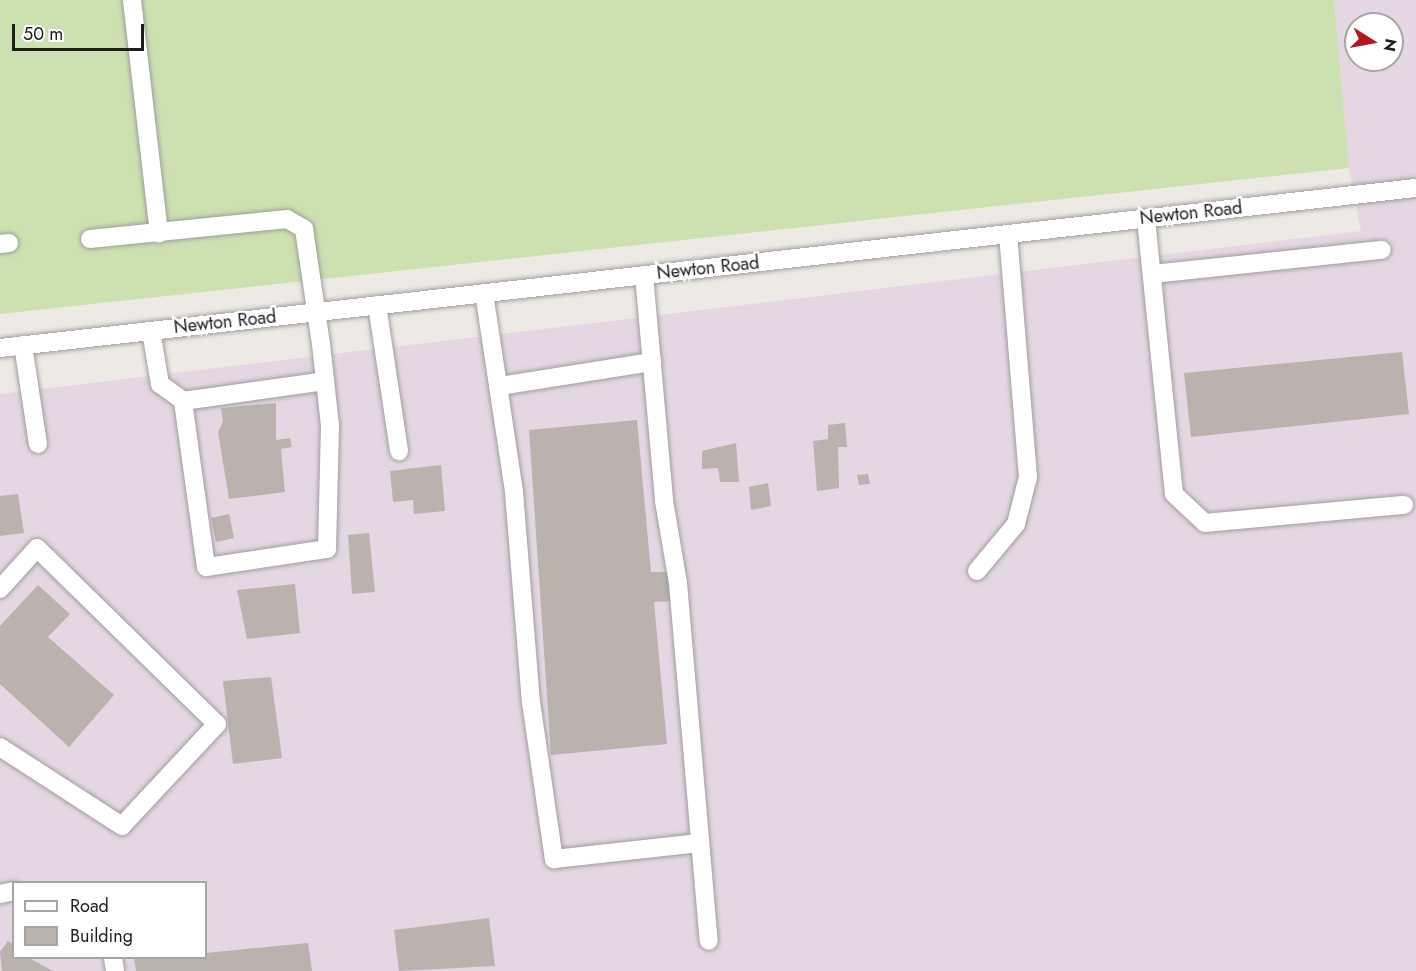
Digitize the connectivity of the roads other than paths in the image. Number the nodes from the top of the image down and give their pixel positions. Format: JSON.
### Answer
{"nodes":[{"id":1,"x":132,"y":0,"type":"edge"},
{"id":2,"x":1416,"y":188,"type":"edge"},
{"id":3,"x":1146,"y":219,"type":"junction"},
{"id":4,"x":159,"y":233,"type":"junction"},
{"id":5,"x":1008,"y":234,"type":"junction"},
{"id":6,"x":90,"y":239,"type":"dead end"},
{"id":7,"x":1382,"y":250,"type":"dead end"},
{"id":8,"x":1152,"y":274,"type":"junction"},
{"id":9,"x":644,"y":275,"type":"junction"},
{"id":10,"x":484,"y":293,"type":"junction"},
{"id":11,"x":378,"y":305,"type":"junction"},
{"id":12,"x":316,"y":312,"type":"junction"},
{"id":13,"x":151,"y":331,"type":"junction"},
{"id":14,"x":23,"y":345,"type":"junction"},
{"id":15,"x":0,"y":348,"type":"edge"},
{"id":16,"x":652,"y":362,"type":"junction"},
{"id":17,"x":325,"y":381,"type":"junction"},
{"id":18,"x":500,"y":386,"type":"junction"},
{"id":19,"x":183,"y":400,"type":"junction"},
{"id":20,"x":38,"y":444,"type":"dead end"},
{"id":21,"x":399,"y":451,"type":"dead end"},
{"id":22,"x":1404,"y":505,"type":"dead end"},
{"id":23,"x":976,"y":571,"type":"dead end"},
{"id":24,"x":0,"y":589,"type":"edge"},
{"id":25,"x":0,"y":747,"type":"edge"},
{"id":26,"x":699,"y":843,"type":"junction"},
{"id":27,"x":709,"y":941,"type":"dead end"}],
"edges":[{"from":1,"to":4,"type":"street"},
{"from":2,"to":3,"type":"street","name":"Newton Road"},
{"from":3,"to":5,"type":"street","name":"Newton Road"},
{"from":3,"to":8,"type":"street"},
{"from":4,"to":6,"type":"street"},
{"from":4,"to":12,"type":"street"},
{"from":5,"to":9,"type":"street","name":"Newton Road"},
{"from":5,"to":23,"type":"street"},
{"from":7,"to":8,"type":"street"},
{"from":8,"to":22,"type":"street"},
{"from":9,"to":10,"type":"street","name":"Newton Road"},
{"from":9,"to":16,"type":"street"},
{"from":10,"to":11,"type":"street","name":"Newton Road"},
{"from":10,"to":18,"type":"street"},
{"from":11,"to":12,"type":"street","name":"Newton Road"},
{"from":11,"to":21,"type":"street"},
{"from":12,"to":13,"type":"street","name":"Newton Road"},
{"from":12,"to":17,"type":"street"},
{"from":13,"to":14,"type":"street","name":"Newton Road"},
{"from":13,"to":19,"type":"street"},
{"from":14,"to":15,"type":"street","name":"Newton Road"},
{"from":14,"to":20,"type":"street"},
{"from":16,"to":18,"type":"street"},
{"from":16,"to":26,"type":"street"},
{"from":17,"to":19,"type":"street"},
{"from":17,"to":19,"type":"street"},
{"from":18,"to":26,"type":"street"},
{"from":24,"to":25,"type":"street"},
{"from":26,"to":27,"type":"street"}]}
